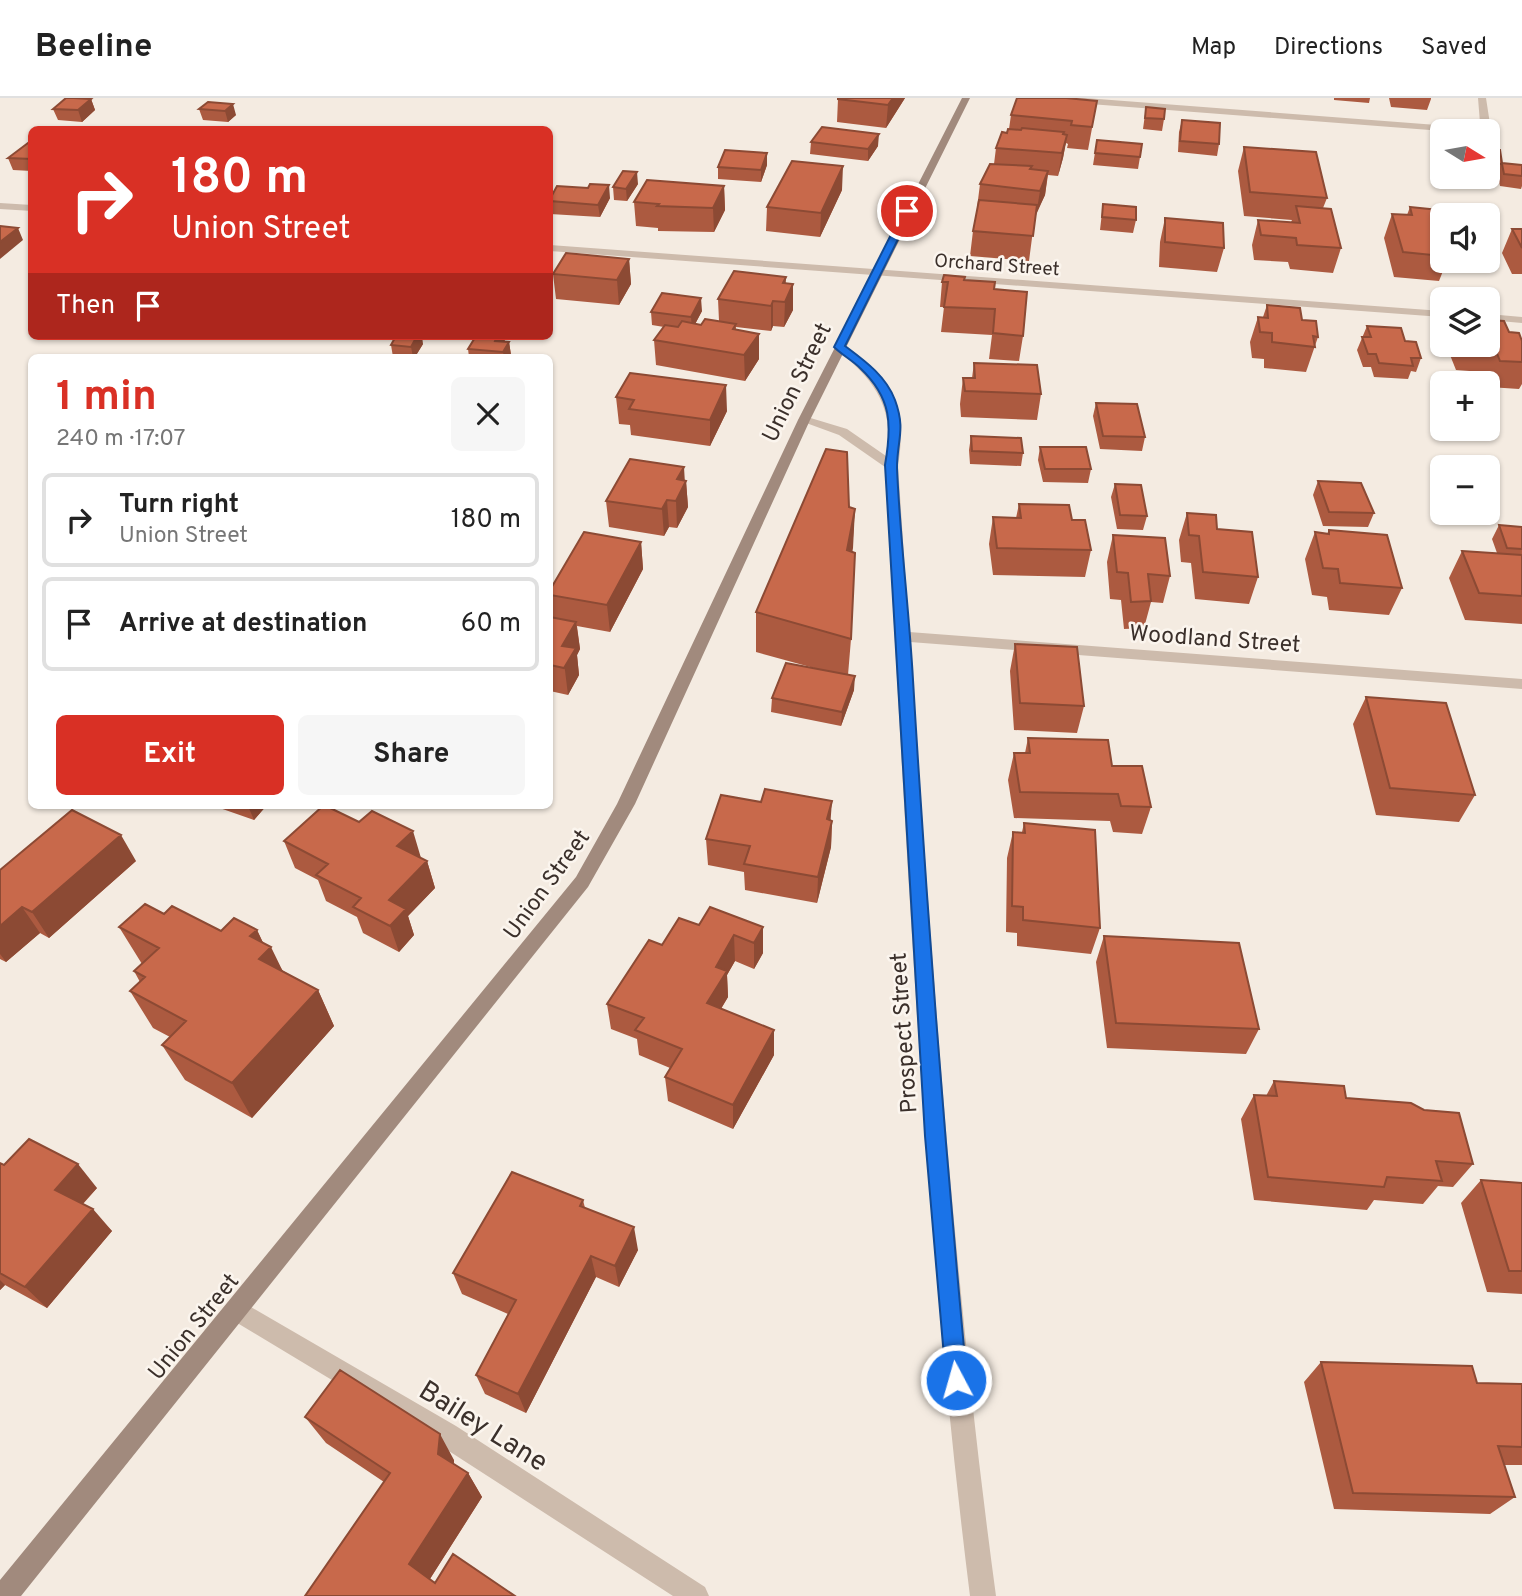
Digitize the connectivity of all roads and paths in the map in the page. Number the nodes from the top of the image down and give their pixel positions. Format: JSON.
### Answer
{"nodes":[{"id":1,"x":966,"y":98,"type":"edge"},
{"id":2,"x":1051,"y":98,"type":"edge"},
{"id":3,"x":1482,"y":98,"type":"edge"},
{"id":4,"x":0,"y":206,"type":"edge"},
{"id":5,"x":28,"y":208,"type":"edge"},
{"id":6,"x":553,"y":248,"type":"edge"},
{"id":7,"x":876,"y":272,"type":"junction"},
{"id":8,"x":1430,"y":313,"type":"edge"},
{"id":9,"x":1500,"y":318,"type":"edge"},
{"id":10,"x":1522,"y":320,"type":"edge"},
{"id":11,"x":839,"y":347,"type":"junction"},
{"id":12,"x":804,"y":421,"type":"junction"},
{"id":13,"x":891,"y":465,"type":"junction"},
{"id":14,"x":904,"y":637,"type":"junction"},
{"id":15,"x":1522,"y":684,"type":"edge"},
{"id":16,"x":237,"y":1310,"type":"junction"},
{"id":17,"x":4,"y":1596,"type":"edge"},
{"id":18,"x":696,"y":1596,"type":"edge"},
{"id":19,"x":983,"y":1596,"type":"edge"}],
"edges":[{"from":1,"to":7,"type":"main road","name":"Union Street"},
{"from":2,"to":3,"type":"street"},
{"from":4,"to":5,"type":"street"},
{"from":6,"to":7,"type":"street","name":"Orchard Street"},
{"from":7,"to":8,"type":"street","name":"Orchard Street"},
{"from":7,"to":11,"type":"main road","name":"Union Street"},
{"from":9,"to":10,"type":"street"},
{"from":11,"to":12,"type":"main road","name":"Union Street"},
{"from":11,"to":13,"type":"street","name":"Prospect Street"},
{"from":12,"to":13,"type":"street"},
{"from":12,"to":16,"type":"main road","name":"Union Street"},
{"from":13,"to":14,"type":"street","name":"Prospect Street"},
{"from":14,"to":15,"type":"street","name":"Woodland Street"},
{"from":14,"to":19,"type":"street","name":"Prospect Street"},
{"from":16,"to":17,"type":"main road","name":"Union Street"},
{"from":16,"to":18,"type":"street","name":"Bailey Lane"}]}
